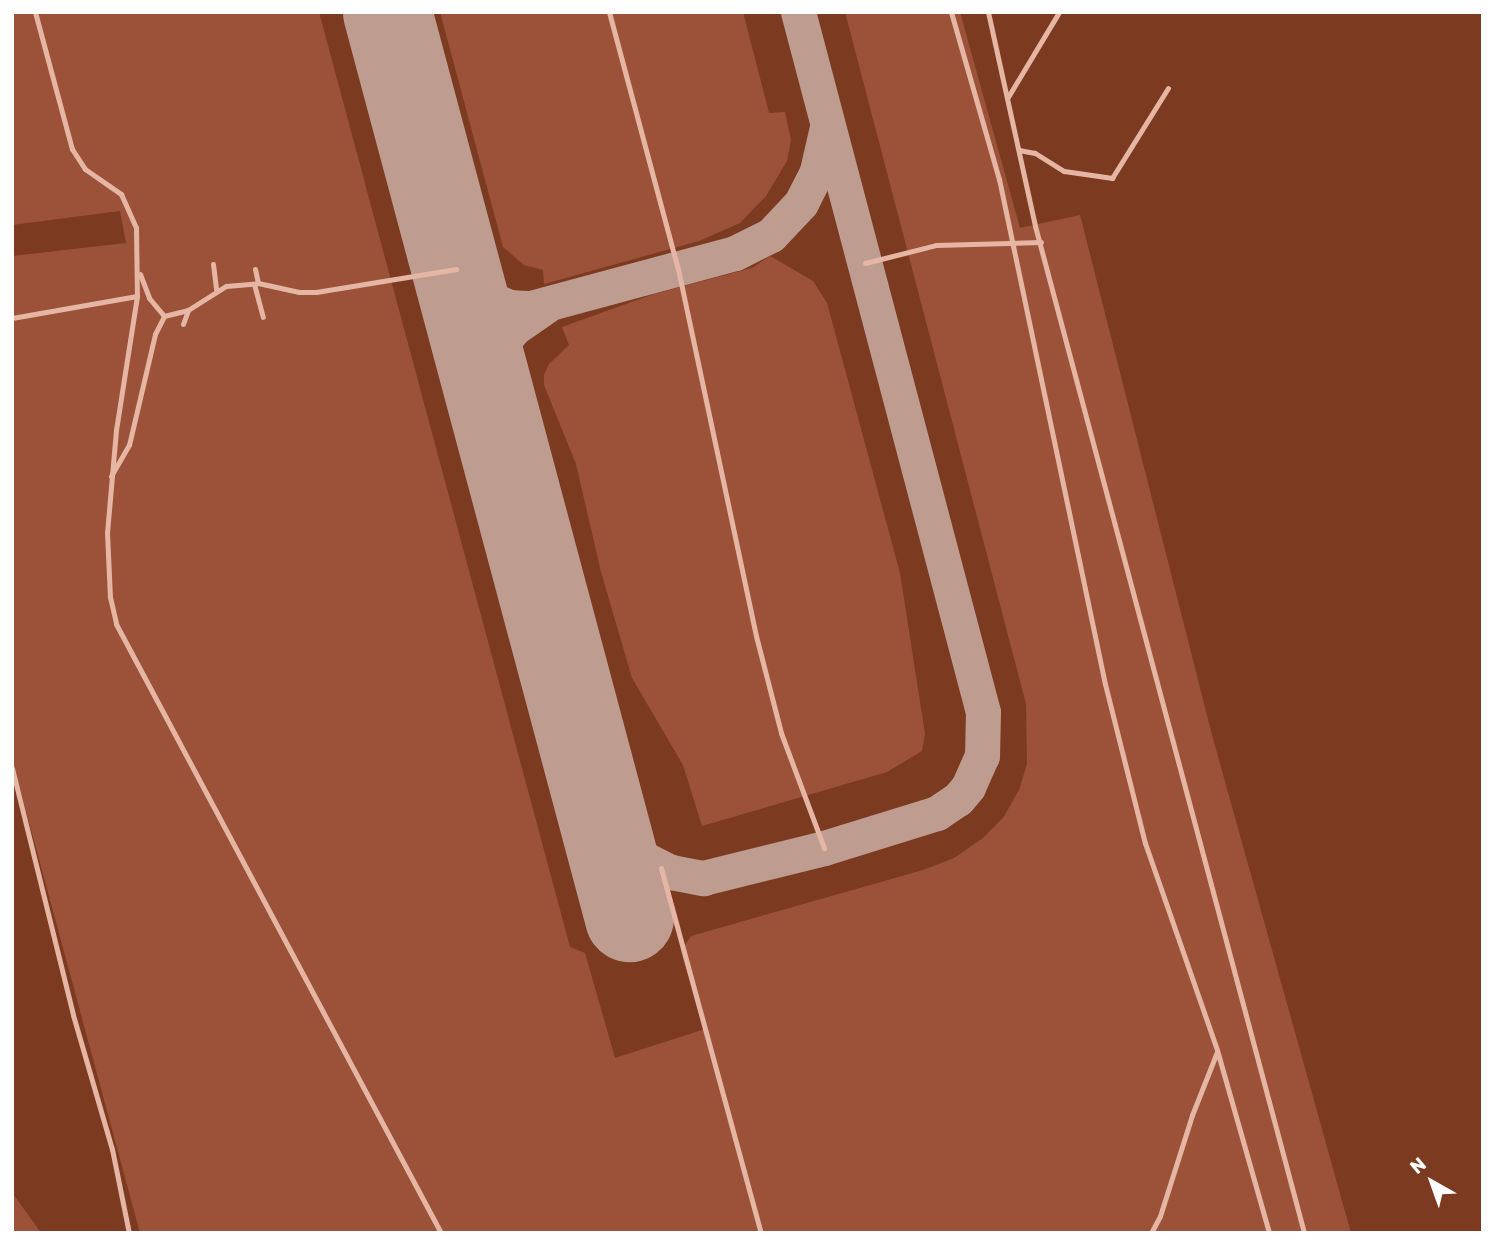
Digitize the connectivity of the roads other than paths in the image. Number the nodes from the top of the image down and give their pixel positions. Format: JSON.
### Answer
{"nodes":[{"id":1,"x":34,"y":12,"type":"edge"},
{"id":2,"x":609,"y":12,"type":"edge"},
{"id":3,"x":951,"y":12,"type":"edge"},
{"id":4,"x":988,"y":12,"type":"edge"},
{"id":5,"x":1059,"y":12,"type":"edge"},
{"id":6,"x":1168,"y":88,"type":"dead end"},
{"id":7,"x":1009,"y":97,"type":"junction"},
{"id":8,"x":1019,"y":150,"type":"junction"},
{"id":9,"x":1041,"y":242,"type":"junction"},
{"id":10,"x":1010,"y":244,"type":"junction"},
{"id":11,"x":865,"y":263,"type":"dead end"},
{"id":12,"x":213,"y":264,"type":"dead end"},
{"id":13,"x":139,"y":267,"type":"junction"},
{"id":14,"x":256,"y":269,"type":"dead end"},
{"id":15,"x":456,"y":269,"type":"dead end"},
{"id":16,"x":256,"y":284,"type":"junction"},
{"id":17,"x":216,"y":290,"type":"junction"},
{"id":18,"x":137,"y":296,"type":"junction"},
{"id":19,"x":188,"y":310,"type":"junction"},
{"id":20,"x":164,"y":316,"type":"junction"},
{"id":21,"x":263,"y":317,"type":"dead end"},
{"id":22,"x":12,"y":318,"type":"edge"},
{"id":23,"x":183,"y":324,"type":"dead end"},
{"id":24,"x":111,"y":476,"type":"junction"},
{"id":25,"x":12,"y":768,"type":"edge"},
{"id":26,"x":824,"y":848,"type":"dead end"},
{"id":27,"x":661,"y":868,"type":"dead end"},
{"id":28,"x":1217,"y":1050,"type":"junction"},
{"id":29,"x":130,"y":1233,"type":"edge"},
{"id":30,"x":441,"y":1233,"type":"edge"},
{"id":31,"x":761,"y":1233,"type":"edge"},
{"id":32,"x":1151,"y":1233,"type":"edge"},
{"id":33,"x":1269,"y":1233,"type":"edge"},
{"id":34,"x":1304,"y":1233,"type":"edge"}],
"edges":[{"from":1,"to":13,"type":"lane"},
{"from":2,"to":26,"type":"lane"},
{"from":3,"to":10,"type":"lane"},
{"from":4,"to":7,"type":"lane"},
{"from":5,"to":7,"type":"lane"},
{"from":6,"to":8,"type":"lane"},
{"from":7,"to":8,"type":"lane"},
{"from":8,"to":9,"type":"lane"},
{"from":9,"to":10,"type":"lane"},
{"from":9,"to":34,"type":"lane"},
{"from":10,"to":11,"type":"lane"},
{"from":10,"to":28,"type":"lane"},
{"from":12,"to":17,"type":"lane"},
{"from":13,"to":18,"type":"lane"},
{"from":13,"to":20,"type":"lane"},
{"from":14,"to":16,"type":"lane"},
{"from":15,"to":16,"type":"lane"},
{"from":16,"to":17,"type":"lane"},
{"from":16,"to":21,"type":"lane"},
{"from":17,"to":19,"type":"lane"},
{"from":18,"to":22,"type":"lane"},
{"from":18,"to":24,"type":"lane"},
{"from":19,"to":20,"type":"lane"},
{"from":19,"to":23,"type":"lane"},
{"from":20,"to":24,"type":"lane"},
{"from":24,"to":30,"type":"lane"},
{"from":25,"to":29,"type":"lane"},
{"from":27,"to":31,"type":"lane"},
{"from":28,"to":32,"type":"lane"},
{"from":28,"to":33,"type":"lane"}]}
